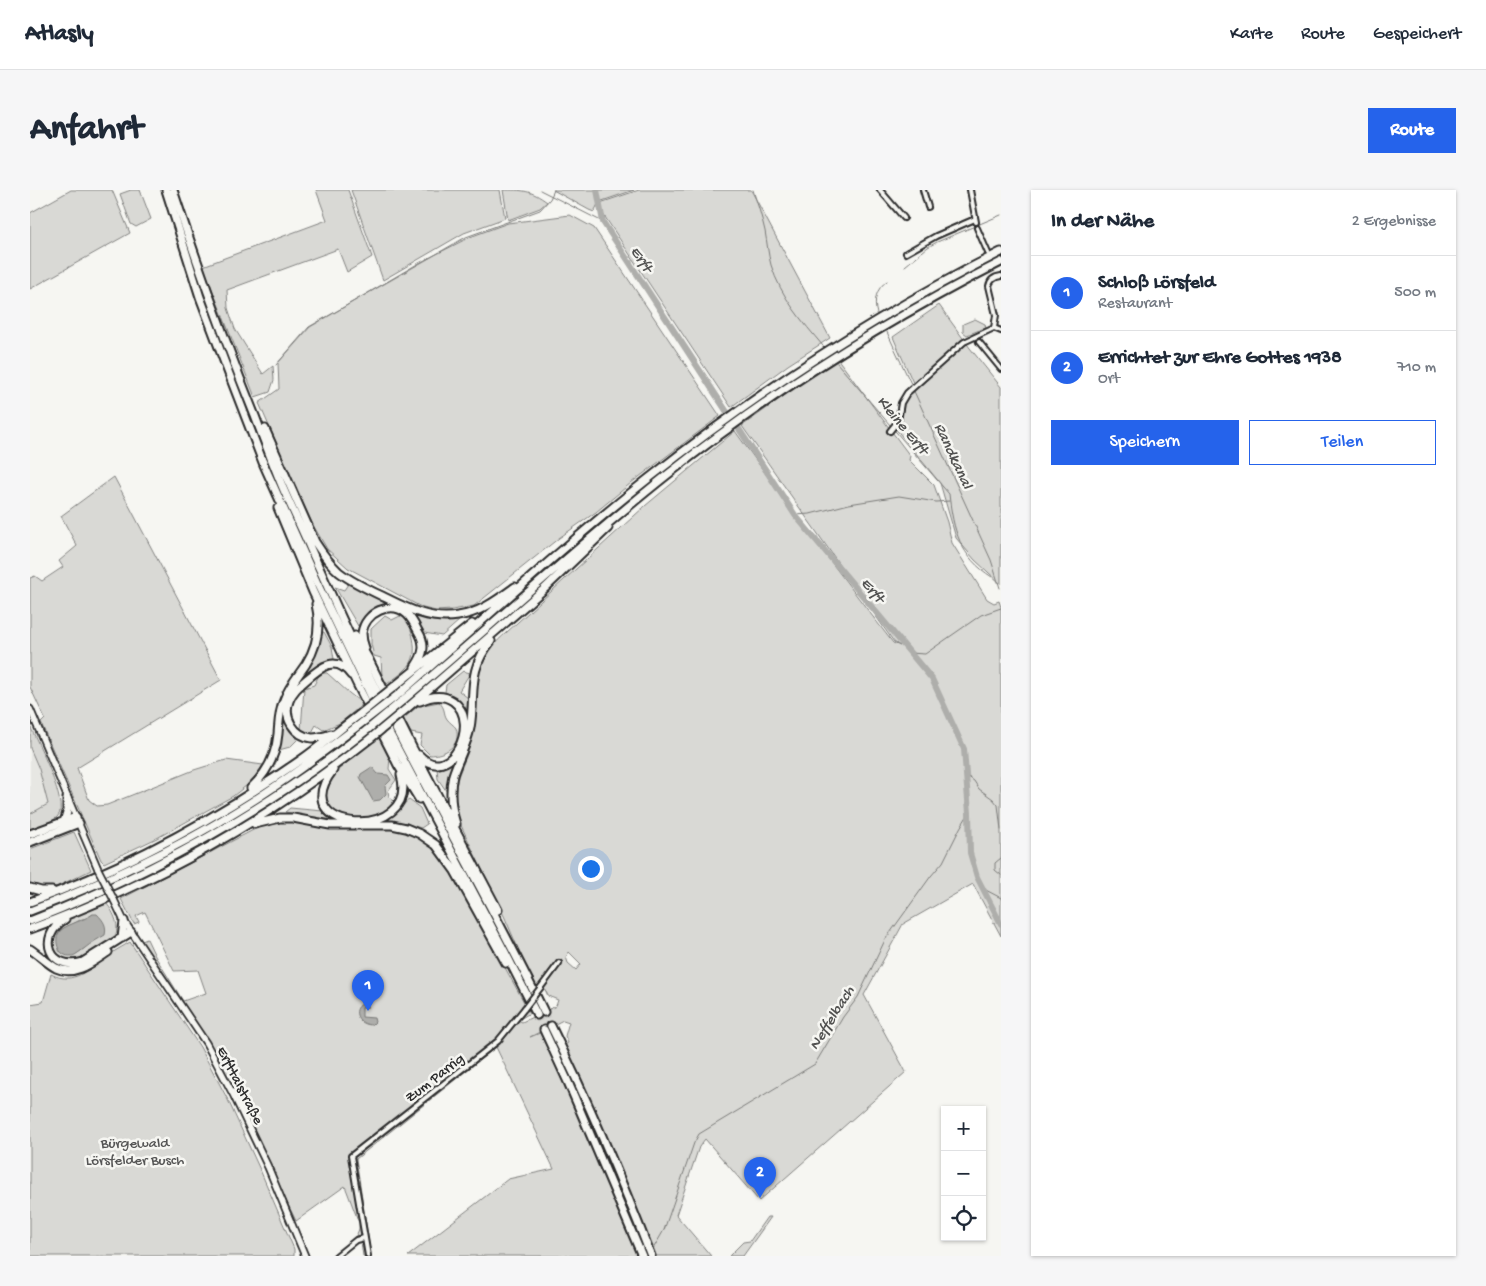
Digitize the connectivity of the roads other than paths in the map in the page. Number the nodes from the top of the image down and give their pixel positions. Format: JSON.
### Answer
{"nodes":[{"id":1,"x":166,"y":190,"type":"edge"},
{"id":2,"x":173,"y":190,"type":"edge"},
{"id":3,"x":880,"y":190,"type":"edge"},
{"id":4,"x":922,"y":190,"type":"edge"},
{"id":5,"x":970,"y":190,"type":"edge"},
{"id":6,"x":928,"y":206,"type":"dead end"},
{"id":7,"x":904,"y":218,"type":"dead end"},
{"id":8,"x":977,"y":228,"type":"dead end"},
{"id":9,"x":1001,"y":252,"type":"edge"},
{"id":10,"x":906,"y":253,"type":"dead end"},
{"id":11,"x":988,"y":253,"type":"dead end"},
{"id":12,"x":1001,"y":262,"type":"edge"},
{"id":13,"x":997,"y":270,"type":"dead end"},
{"id":14,"x":1000,"y":276,"type":"edge"},
{"id":15,"x":994,"y":328,"type":"junction"},
{"id":16,"x":1001,"y":331,"type":"edge"},
{"id":17,"x":979,"y":342,"type":"dead end"},
{"id":18,"x":1001,"y":369,"type":"edge"},
{"id":19,"x":238,"y":374,"type":"junction"},
{"id":20,"x":890,"y":430,"type":"dead end"},
{"id":21,"x":264,"y":465,"type":"junction"},
{"id":22,"x":637,"y":499,"type":"junction"},
{"id":23,"x":536,"y":574,"type":"junction"},
{"id":24,"x":522,"y":582,"type":"junction"},
{"id":25,"x":313,"y":592,"type":"junction"},
{"id":26,"x":334,"y":601,"type":"junction"},
{"id":27,"x":505,"y":624,"type":"junction"},
{"id":28,"x":368,"y":658,"type":"junction"},
{"id":29,"x":410,"y":673,"type":"junction"},
{"id":30,"x":357,"y":684,"type":"junction"},
{"id":31,"x":409,"y":707,"type":"junction"},
{"id":32,"x":30,"y":709,"type":"edge"},
{"id":33,"x":336,"y":733,"type":"junction"},
{"id":34,"x":413,"y":749,"type":"junction"},
{"id":35,"x":337,"y":764,"type":"junction"},
{"id":36,"x":398,"y":765,"type":"junction"},
{"id":37,"x":284,"y":791,"type":"junction"},
{"id":38,"x":67,"y":798,"type":"junction"},
{"id":39,"x":241,"y":798,"type":"junction"},
{"id":40,"x":78,"y":820,"type":"junction"},
{"id":41,"x":64,"y":822,"type":"junction"},
{"id":42,"x":439,"y":829,"type":"junction"},
{"id":43,"x":458,"y":832,"type":"junction"},
{"id":44,"x":30,"y":834,"type":"edge"},
{"id":45,"x":232,"y":834,"type":"junction"},
{"id":46,"x":30,"y":842,"type":"edge"},
{"id":47,"x":30,"y":888,"type":"edge"},
{"id":48,"x":64,"y":889,"type":"junction"},
{"id":49,"x":30,"y":902,"type":"edge"},
{"id":50,"x":30,"y":911,"type":"edge"},
{"id":51,"x":76,"y":913,"type":"junction"},
{"id":52,"x":30,"y":921,"type":"edge"},
{"id":53,"x":124,"y":921,"type":"junction"},
{"id":54,"x":30,"y":929,"type":"edge"},
{"id":55,"x":132,"y":934,"type":"junction"},
{"id":56,"x":122,"y":938,"type":"junction"},
{"id":57,"x":30,"y":949,"type":"edge"},
{"id":58,"x":516,"y":954,"type":"junction"},
{"id":59,"x":559,"y":963,"type":"dead end"},
{"id":60,"x":528,"y":999,"type":"junction"},
{"id":61,"x":364,"y":1238,"type":"junction"},
{"id":62,"x":303,"y":1254,"type":"edge"},
{"id":63,"x":337,"y":1255,"type":"edge"},
{"id":64,"x":368,"y":1256,"type":"edge"},
{"id":65,"x":642,"y":1256,"type":"edge"},
{"id":66,"x":651,"y":1256,"type":"edge"}],
"edges":[{"from":1,"to":21,"type":"highway"},
{"from":2,"to":19,"type":"highway"},
{"from":3,"to":7,"type":"street"},
{"from":4,"to":6,"type":"street"},
{"from":5,"to":10,"type":"street"},
{"from":8,"to":11,"type":"street"},
{"from":9,"to":23,"type":"highway"},
{"from":12,"to":22,"type":"highway"},
{"from":13,"to":14,"type":"street"},
{"from":14,"to":15,"type":"street"},
{"from":15,"to":16,"type":"street"},
{"from":15,"to":20,"type":"street"},
{"from":17,"to":18,"type":"street"},
{"from":19,"to":24,"type":"highway"},
{"from":19,"to":26,"type":"highway"},
{"from":21,"to":25,"type":"highway"},
{"from":21,"to":42,"type":"highway"},
{"from":22,"to":27,"type":"highway"},
{"from":22,"to":37,"type":"highway","bridge":true},
{"from":23,"to":24,"type":"highway"},
{"from":23,"to":50,"type":"highway","bridge":true},
{"from":24,"to":29,"type":"highway"},
{"from":25,"to":30,"type":"highway"},
{"from":25,"to":39,"type":"highway"},
{"from":26,"to":28,"type":"highway"},
{"from":26,"to":58,"type":"highway"},
{"from":27,"to":31,"type":"highway"},
{"from":27,"to":43,"type":"highway"},
{"from":28,"to":29,"type":"highway"},
{"from":28,"to":34,"type":"highway"},
{"from":29,"to":33,"type":"highway","bridge":true},
{"from":30,"to":33,"type":"highway"},
{"from":30,"to":36,"type":"highway"},
{"from":31,"to":34,"type":"highway"},
{"from":31,"to":35,"type":"highway","bridge":true},
{"from":32,"to":38,"type":"main road","name":"Erfttalstraße"},
{"from":33,"to":39,"type":"highway"},
{"from":34,"to":43,"type":"highway"},
{"from":35,"to":36,"type":"highway"},
{"from":35,"to":45,"type":"highway"},
{"from":36,"to":42,"type":"highway"},
{"from":37,"to":45,"type":"highway"},
{"from":37,"to":52,"type":"highway"},
{"from":38,"to":40,"type":"main road","name":"Erfttalstraße"},
{"from":38,"to":41,"type":"highway"},
{"from":39,"to":48,"type":"highway"},
{"from":40,"to":41,"type":"highway"},
{"from":40,"to":46,"type":"highway"},
{"from":40,"to":53,"type":"main road","name":"Erfttalstraße","bridge":true},
{"from":41,"to":44,"type":"highway"},
{"from":42,"to":60,"type":"highway"},
{"from":43,"to":58,"type":"highway"},
{"from":45,"to":51,"type":"highway"},
{"from":45,"to":60,"type":"highway"},
{"from":47,"to":48,"type":"highway"},
{"from":48,"to":49,"type":"highway"},
{"from":51,"to":54,"type":"highway"},
{"from":51,"to":56,"type":"highway"},
{"from":53,"to":55,"type":"main road","name":"Erfttalstraße"},
{"from":53,"to":56,"type":"highway"},
{"from":55,"to":56,"type":"highway"},
{"from":55,"to":57,"type":"highway"},
{"from":55,"to":62,"type":"main road","name":"Erfttalstraße"},
{"from":58,"to":60,"type":"highway"},
{"from":59,"to":61,"type":"street","name":"Zum Parrig","bridge":true},
{"from":61,"to":63,"type":"street"},
{"from":61,"to":64,"type":"street"},
{"from":65,"to":66,"type":"highway"}]}
